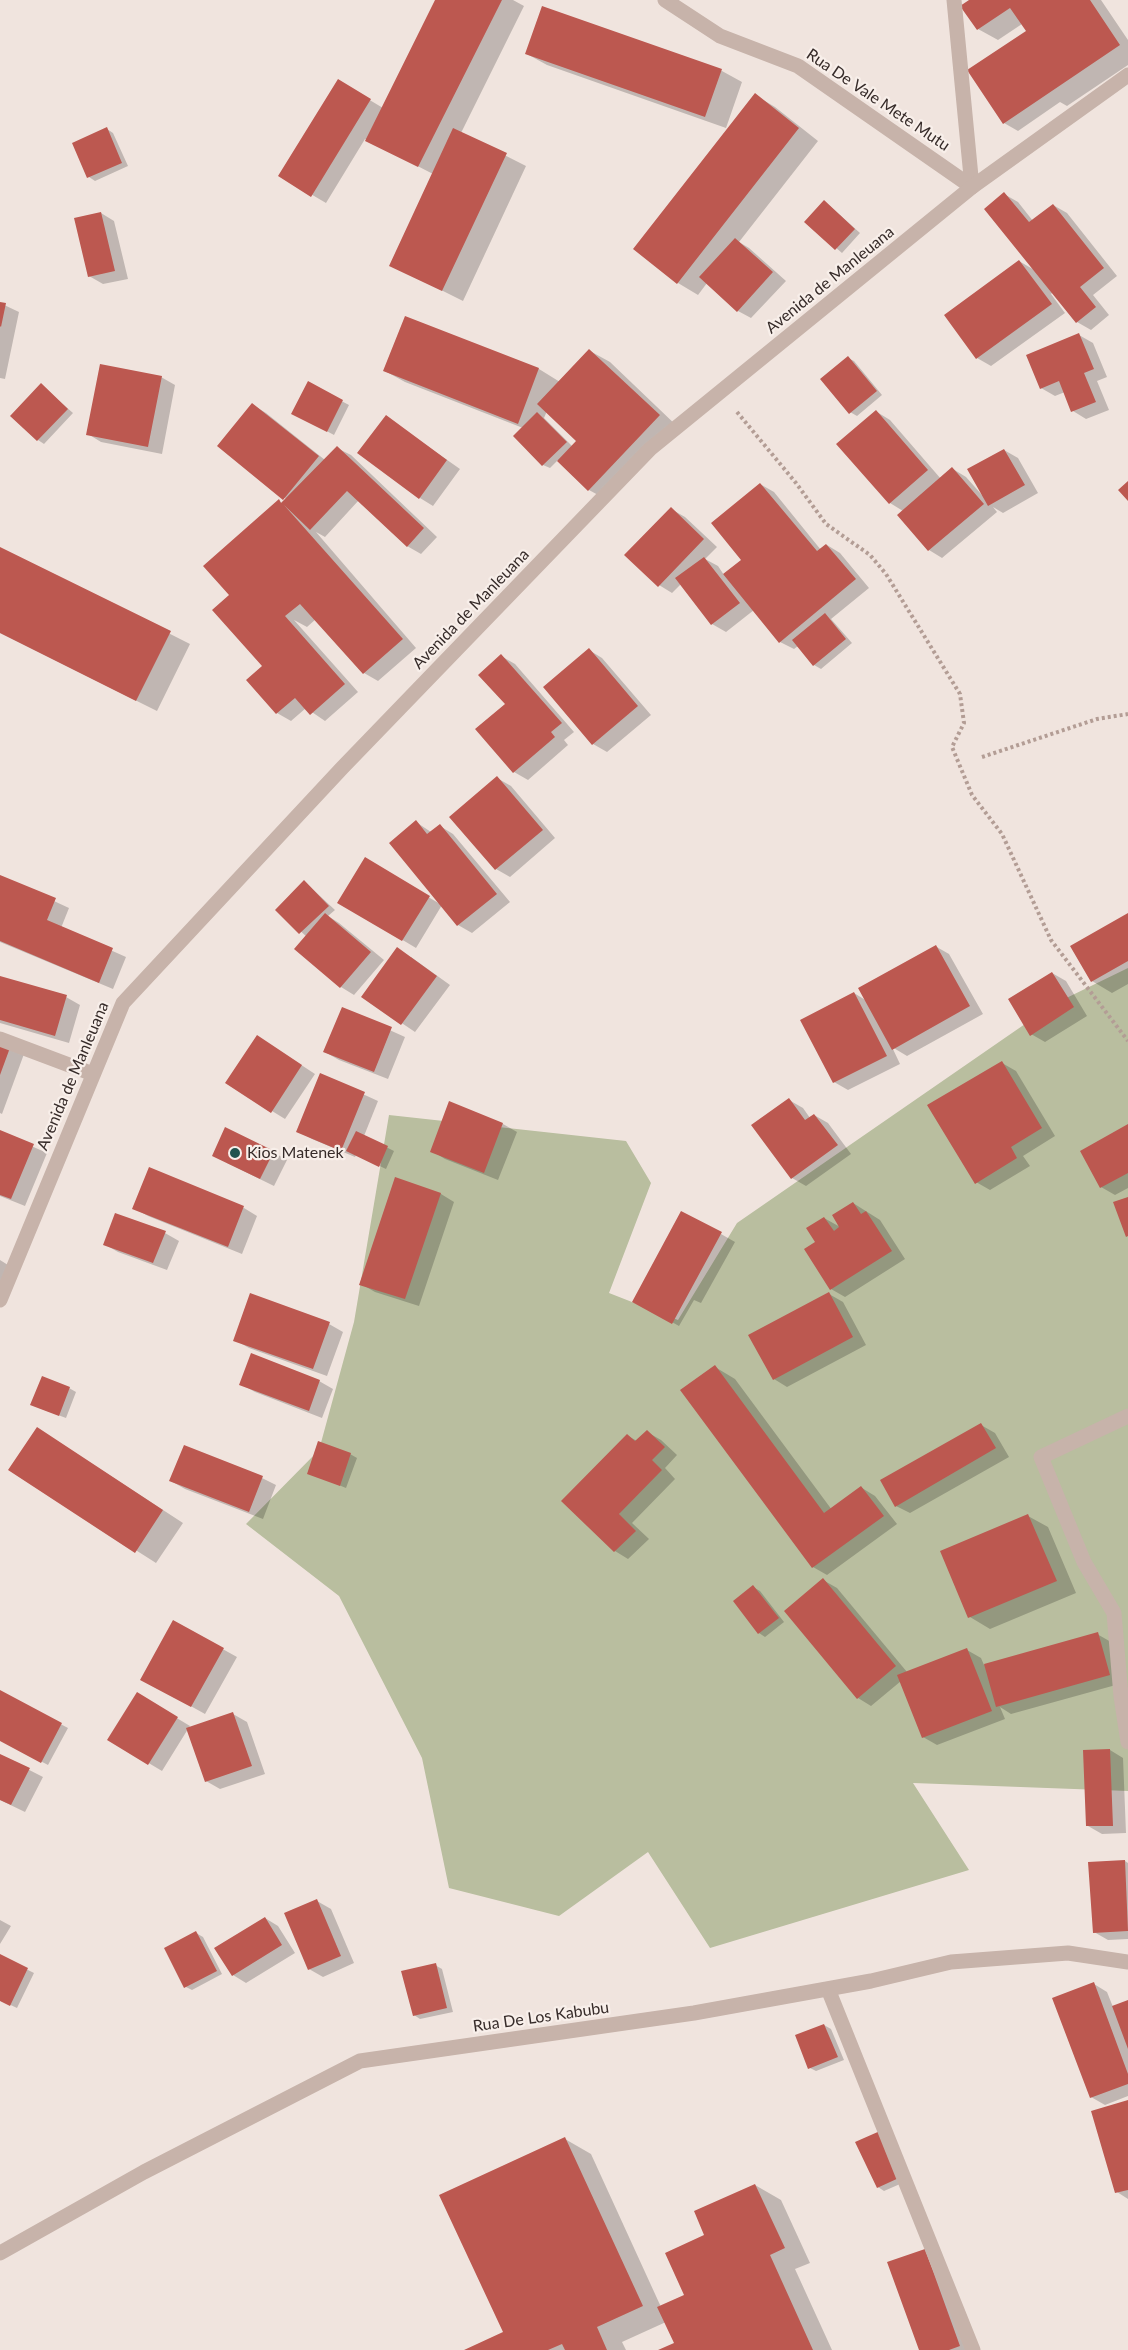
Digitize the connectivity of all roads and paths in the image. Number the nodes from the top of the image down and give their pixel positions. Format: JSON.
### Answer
{"nodes":[{"id":1,"x":665,"y":0,"type":"edge"},
{"id":2,"x":954,"y":0,"type":"edge"},
{"id":3,"x":1128,"y":75,"type":"edge"},
{"id":4,"x":972,"y":187,"type":"junction"},
{"id":5,"x":734,"y":409,"type":"dead end"},
{"id":6,"x":1128,"y":714,"type":"edge"},
{"id":7,"x":981,"y":757,"type":"dead end"},
{"id":8,"x":0,"y":1039,"type":"edge"},
{"id":9,"x":1128,"y":1041,"type":"edge"},
{"id":10,"x":93,"y":1074,"type":"junction"},
{"id":11,"x":0,"y":1300,"type":"edge"},
{"id":12,"x":1128,"y":1416,"type":"edge"},
{"id":13,"x":1128,"y":1742,"type":"edge"},
{"id":14,"x":1128,"y":1962,"type":"edge"},
{"id":15,"x":828,"y":1989,"type":"junction"},
{"id":16,"x":0,"y":2253,"type":"edge"},
{"id":17,"x":973,"y":2350,"type":"edge"}],
"edges":[{"from":1,"to":4,"type":"street","name":"Rua De Vale Mete Mutu"},
{"from":2,"to":4,"type":"street"},
{"from":3,"to":4,"type":"street","name":"Avenida de Manleuana"},
{"from":4,"to":10,"type":"street","name":"Avenida de Manleuana"},
{"from":5,"to":9,"type":"path"},
{"from":6,"to":7,"type":"path"},
{"from":8,"to":10,"type":"street"},
{"from":10,"to":11,"type":"street","name":"Avenida de Manleuana"},
{"from":12,"to":13,"type":"street"},
{"from":14,"to":15,"type":"street","name":"Rua De Los Kabubu"},
{"from":15,"to":16,"type":"street","name":"Rua De Los Kabubu"},
{"from":15,"to":17,"type":"street"}]}
